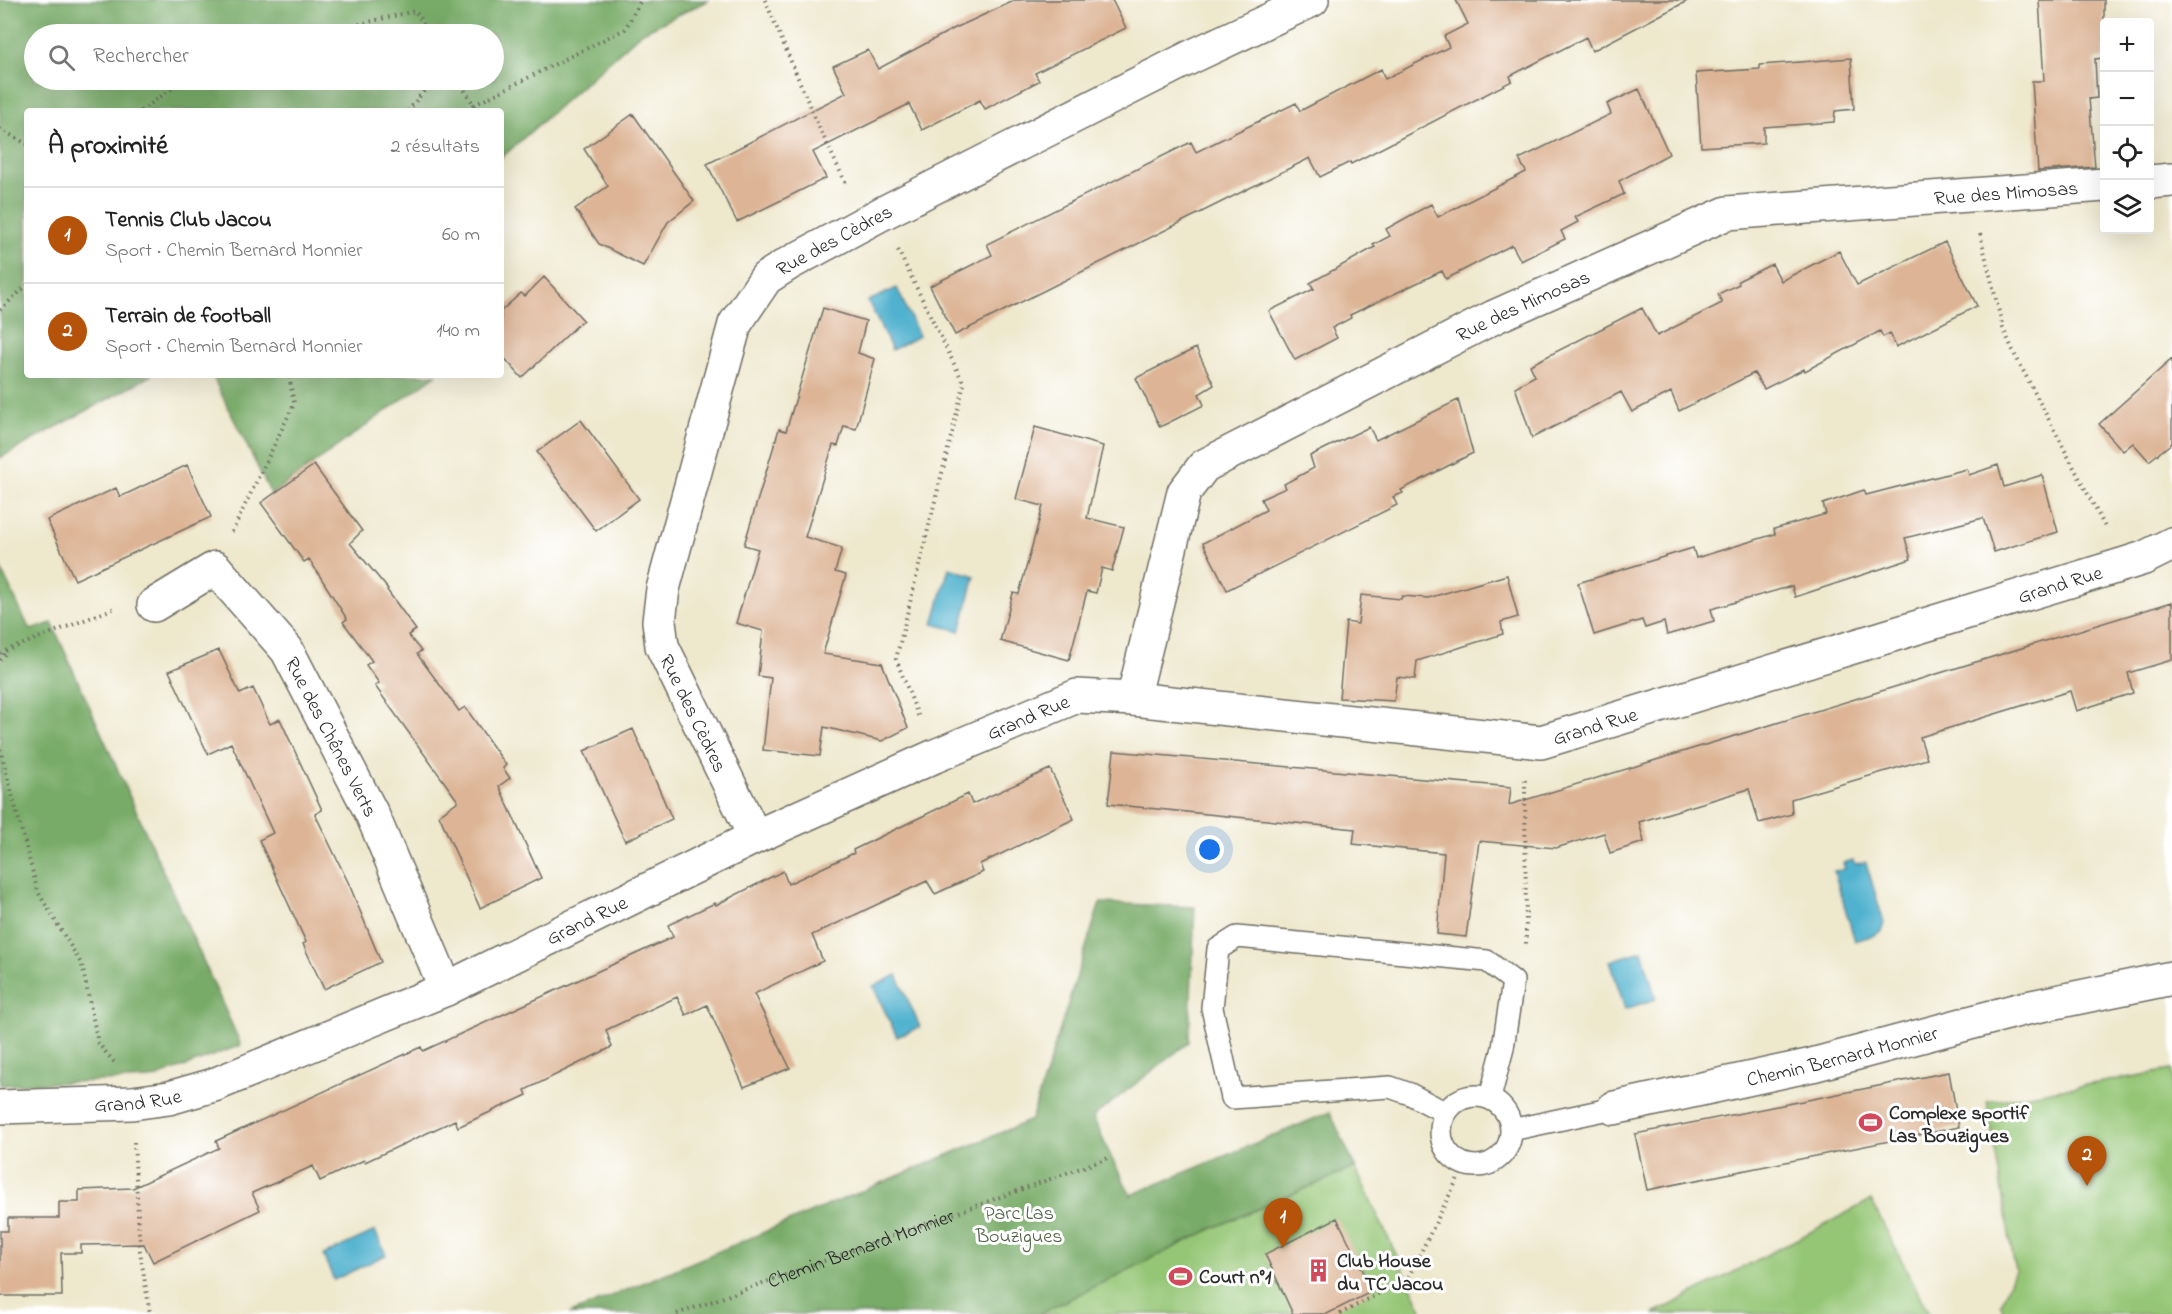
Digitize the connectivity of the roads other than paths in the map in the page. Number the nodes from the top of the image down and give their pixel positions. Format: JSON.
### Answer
{"nodes":[{"id":1,"x":1312,"y":0,"type":"edge"},
{"id":2,"x":2172,"y":180,"type":"edge"},
{"id":3,"x":2154,"y":182,"type":"edge"},
{"id":4,"x":2100,"y":185,"type":"edge"},
{"id":5,"x":2172,"y":544,"type":"edge"},
{"id":6,"x":154,"y":605,"type":"road end"},
{"id":7,"x":1133,"y":699,"type":"junction"},
{"id":8,"x":755,"y":837,"type":"junction"},
{"id":9,"x":2172,"y":978,"type":"edge"},
{"id":10,"x":446,"y":989,"type":"junction"},
{"id":11,"x":1490,"y":1098,"type":"junction"},
{"id":12,"x":0,"y":1107,"type":"edge"},
{"id":13,"x":1614,"y":1108,"type":"joint"},
{"id":14,"x":1446,"y":1113,"type":"junction"},
{"id":15,"x":1511,"y":1130,"type":"junction"}],
"edges":[{"from":1,"to":8,"type":"street","name":"Rue des Cèdres"},
{"from":2,"to":3,"type":"street"},
{"from":4,"to":7,"type":"street","name":"Rue des Mimosas"},
{"from":5,"to":7,"type":"street","name":"Grand Rue"},
{"from":6,"to":10,"type":"street","name":"Rue des Chênes Verts"},
{"from":7,"to":8,"type":"street","name":"Grand Rue"},
{"from":8,"to":10,"type":"street","name":"Grand Rue"},
{"from":9,"to":13,"type":"street","name":"Chemin Bernard Monnier"},
{"from":10,"to":12,"type":"street","name":"Grand Rue"},
{"from":11,"to":14,"type":"lane"},
{"from":11,"to":14,"type":"lane"},
{"from":11,"to":15,"type":"lane"},
{"from":13,"to":15,"type":"lane","name":"Chemin Bernard Monnier"},
{"from":14,"to":15,"type":"lane"}]}
